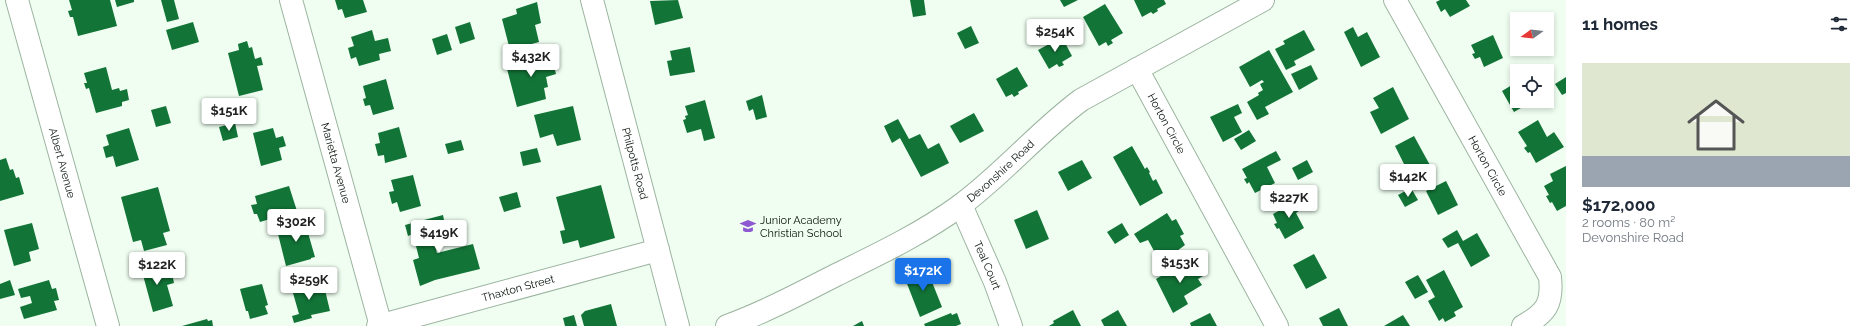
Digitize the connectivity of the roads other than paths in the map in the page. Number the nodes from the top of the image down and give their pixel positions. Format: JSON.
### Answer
{"nodes":[{"id":1,"x":17,"y":0,"type":"edge"},
{"id":2,"x":291,"y":0,"type":"edge"},
{"id":3,"x":592,"y":0,"type":"edge"},
{"id":4,"x":1263,"y":0,"type":"edge"},
{"id":5,"x":1396,"y":0,"type":"edge"},
{"id":6,"x":1137,"y":69,"type":"junction"},
{"id":7,"x":961,"y":205,"type":"junction"},
{"id":8,"x":658,"y":250,"type":"junction"},
{"id":9,"x":108,"y":326,"type":"edge"},
{"id":10,"x":380,"y":326,"type":"edge"},
{"id":11,"x":678,"y":326,"type":"edge"},
{"id":12,"x":727,"y":326,"type":"edge"},
{"id":13,"x":1011,"y":326,"type":"edge"},
{"id":14,"x":1277,"y":326,"type":"edge"},
{"id":15,"x":1523,"y":326,"type":"edge"}],
"edges":[{"from":1,"to":9,"type":"street","name":"Albert Avenue"},
{"from":2,"to":10,"type":"street","name":"Marietta Avenue"},
{"from":3,"to":8,"type":"street","name":"Philpotts Road"},
{"from":4,"to":6,"type":"street","name":"Devonshire Road"},
{"from":5,"to":15,"type":"street","name":"Horton Circle"},
{"from":6,"to":7,"type":"street","name":"Devonshire Road"},
{"from":6,"to":14,"type":"street","name":"Horton Circle"},
{"from":7,"to":12,"type":"street","name":"Devonshire Road"},
{"from":7,"to":13,"type":"street","name":"Teal Court"},
{"from":8,"to":10,"type":"street","name":"Thaxton Street"},
{"from":8,"to":11,"type":"street","name":"Philpotts Road"}]}
